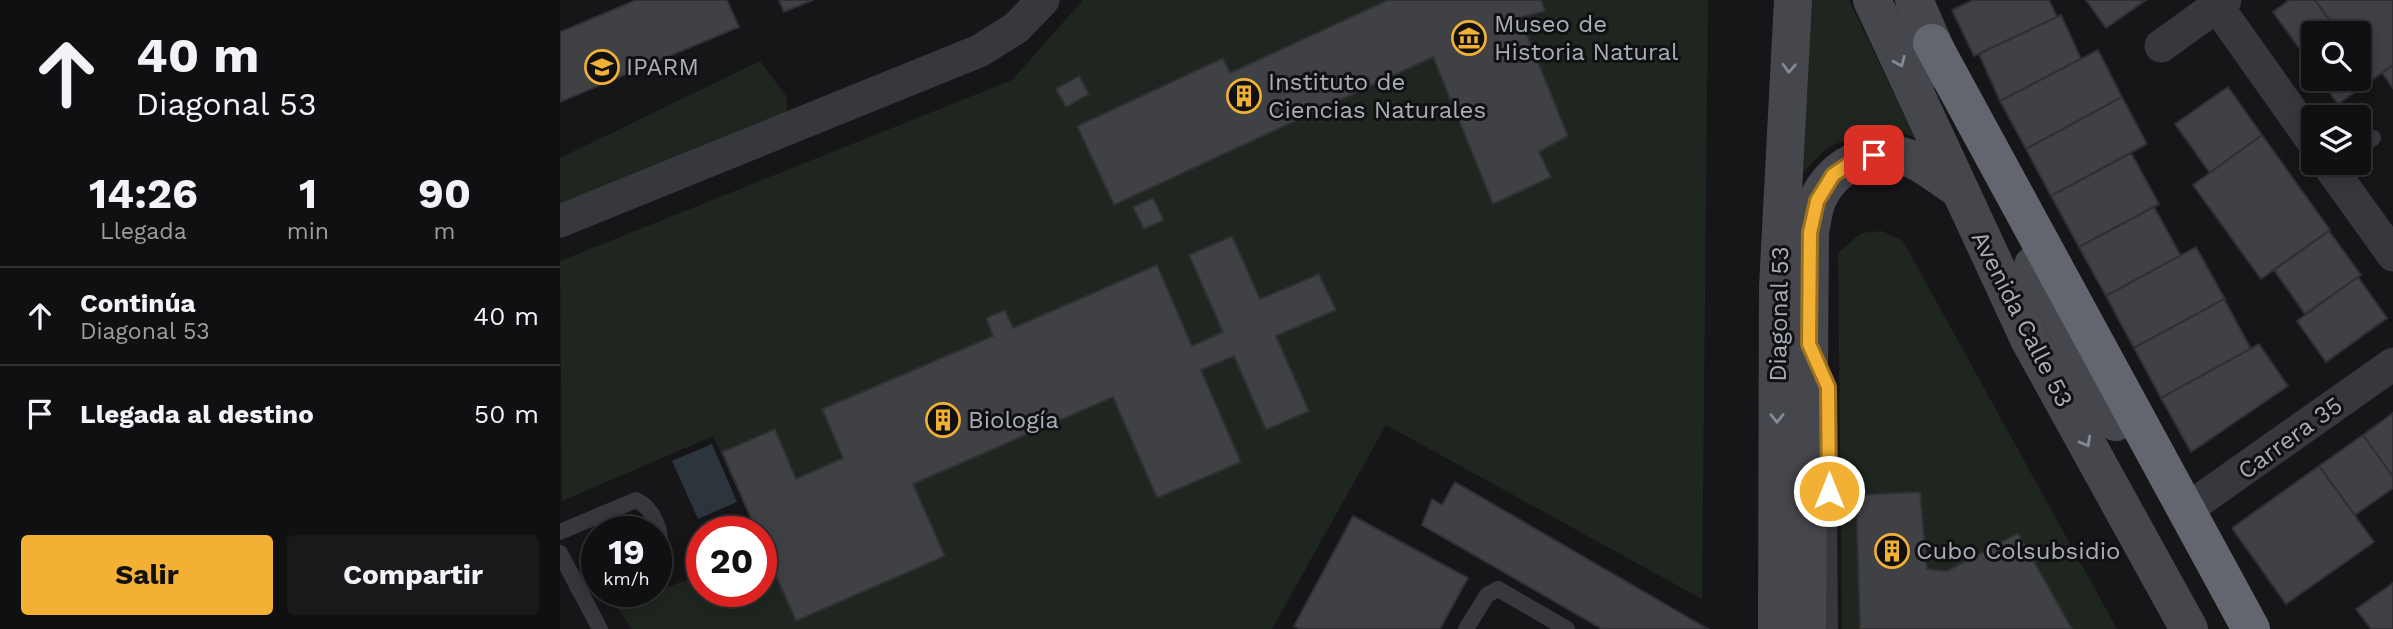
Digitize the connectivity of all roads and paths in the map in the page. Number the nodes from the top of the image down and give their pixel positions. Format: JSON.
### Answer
{"nodes":[{"id":1,"x":1043,"y":0,"type":"edge"},
{"id":2,"x":1793,"y":0,"type":"edge"},
{"id":3,"x":1872,"y":0,"type":"edge"},
{"id":4,"x":1914,"y":0,"type":"edge"},
{"id":5,"x":2221,"y":3,"type":"edge"},
{"id":6,"x":1932,"y":43,"type":"junction"},
{"id":7,"x":2161,"y":46,"type":"dead end"},
{"id":8,"x":2301,"y":121,"type":"edge"},
{"id":9,"x":2338,"y":175,"type":"edge"},
{"id":10,"x":1957,"y":188,"type":"junction"},
{"id":11,"x":560,"y":220,"type":"edge"},
{"id":12,"x":2393,"y":255,"type":"edge"},
{"id":13,"x":2045,"y":329,"type":"junction"},
{"id":14,"x":2393,"y":364,"type":"edge"},
{"id":15,"x":2186,"y":510,"type":"junction"},
{"id":16,"x":598,"y":516,"type":"edge"},
{"id":17,"x":652,"y":516,"type":"edge"},
{"id":18,"x":581,"y":523,"type":"edge"},
{"id":19,"x":560,"y":532,"type":"edge"},
{"id":20,"x":562,"y":561,"type":"edge"},
{"id":21,"x":1818,"y":584,"type":"junction"},
{"id":22,"x":581,"y":585,"type":"edge"},
{"id":23,"x":577,"y":587,"type":"junction"},
{"id":24,"x":592,"y":625,"type":"edge"},
{"id":25,"x":1466,"y":629,"type":"edge"},
{"id":26,"x":1567,"y":629,"type":"edge"},
{"id":27,"x":1777,"y":629,"type":"edge"},
{"id":28,"x":1807,"y":629,"type":"edge"},
{"id":29,"x":1830,"y":629,"type":"edge"},
{"id":30,"x":2189,"y":629,"type":"edge"},
{"id":31,"x":2230,"y":629,"type":"edge"},
{"id":32,"x":2251,"y":629,"type":"edge"}],
"edges":[{"from":1,"to":11,"type":"street"},
{"from":2,"to":27,"type":"main road","name":"Diagonal 53","one_way":true},
{"from":3,"to":10,"type":"main road","name":"Avenida Calle 53","one_way":true},
{"from":4,"to":6,"type":"main road","name":"Avenida Calle 53"},
{"from":5,"to":7,"type":"street"},
{"from":5,"to":8,"type":"street"},
{"from":6,"to":13,"type":"main road","name":"Avenida Calle 53"},
{"from":6,"to":15,"type":"highway"},
{"from":9,"to":12,"type":"street"},
{"from":10,"to":13,"type":"main road","name":"Avenida Calle 53"},
{"from":10,"to":21,"type":"main road","name":"Diagonal 53"},
{"from":13,"to":30,"type":"main road","name":"Avenida Calle 53","one_way":true},
{"from":13,"to":31,"type":"main road","name":"Avenida Calle 53"},
{"from":14,"to":15,"type":"street","name":"Carrera 35"},
{"from":15,"to":32,"type":"highway"},
{"from":16,"to":17,"type":"lane"},
{"from":18,"to":19,"type":"lane"},
{"from":20,"to":23,"type":"lane"},
{"from":21,"to":28,"type":"main road","name":"Diagonal 53"},
{"from":21,"to":29,"type":"lane"},
{"from":22,"to":23,"type":"lane"},
{"from":23,"to":24,"type":"lane"},
{"from":25,"to":26,"type":"lane"}]}
